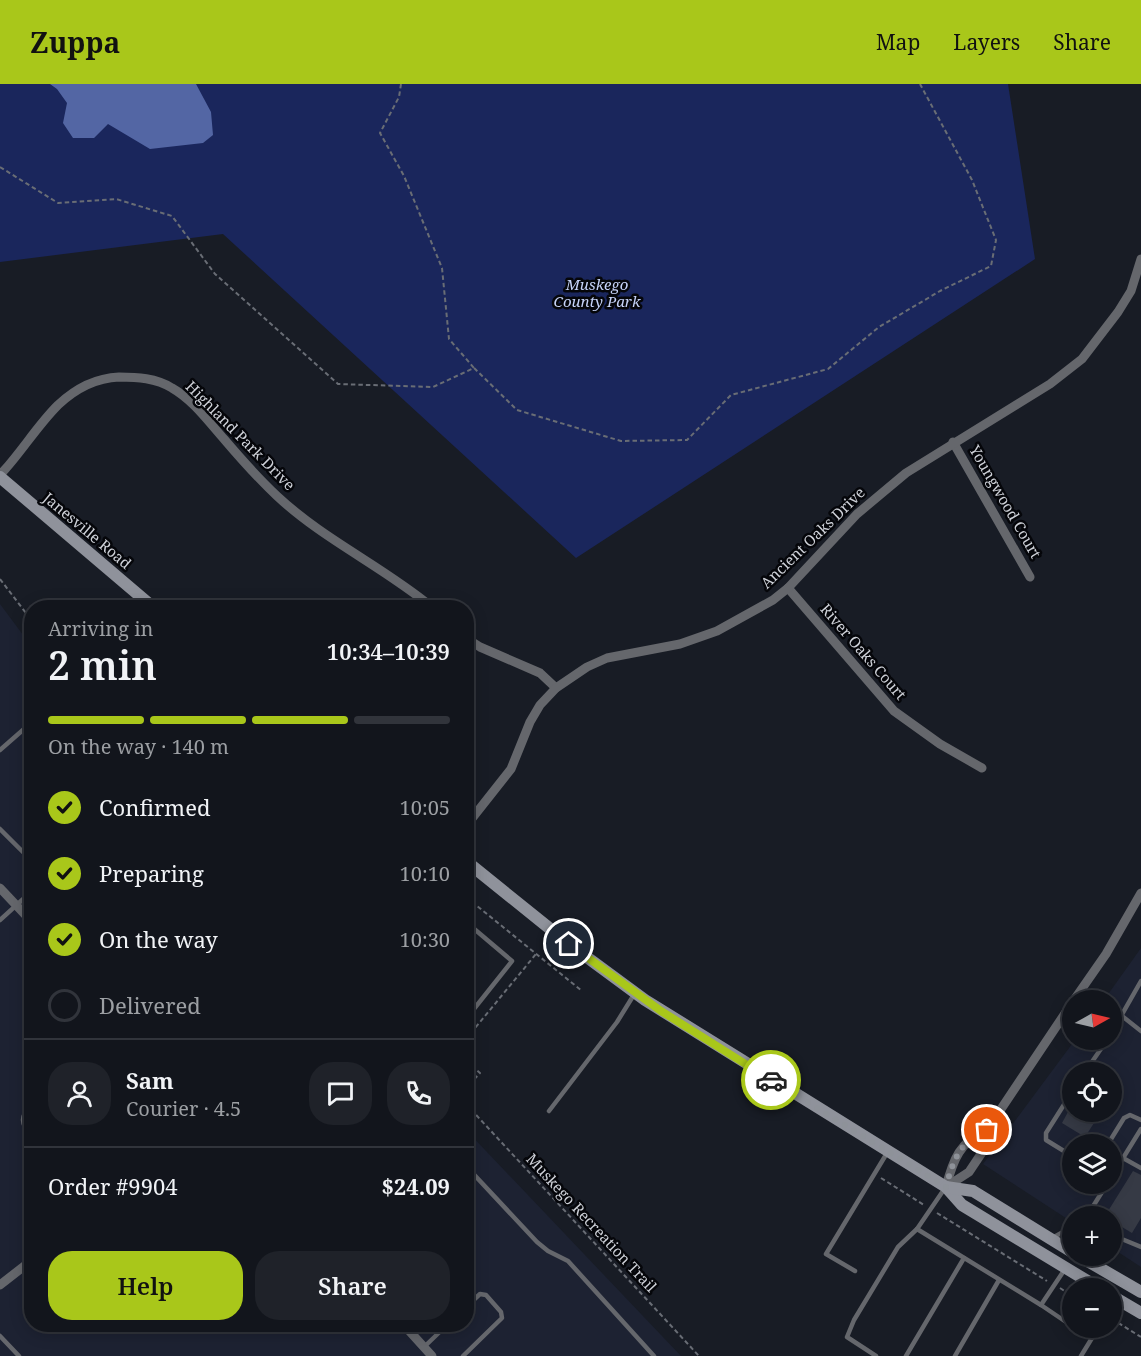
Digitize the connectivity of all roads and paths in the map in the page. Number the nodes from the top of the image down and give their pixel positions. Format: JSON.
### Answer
{"nodes":[{"id":1,"x":401,"y":84,"type":"edge"},
{"id":2,"x":920,"y":84,"type":"edge"},
{"id":3,"x":0,"y":167,"type":"edge"},
{"id":4,"x":1141,"y":259,"type":"edge"},
{"id":5,"x":474,"y":368,"type":"junction"},
{"id":6,"x":953,"y":442,"type":"junction"},
{"id":7,"x":0,"y":476,"type":"edge"},
{"id":8,"x":1030,"y":577,"type":"dead end"},
{"id":9,"x":0,"y":579,"type":"edge"},
{"id":10,"x":788,"y":588,"type":"junction"},
{"id":11,"x":145,"y":600,"type":"edge"},
{"id":12,"x":423,"y":600,"type":"edge"},
{"id":13,"x":24,"y":610,"type":"edge"},
{"id":14,"x":474,"y":643,"type":"edge"},
{"id":15,"x":556,"y":688,"type":"junction"},
{"id":16,"x":24,"y":729,"type":"edge"},
{"id":17,"x":0,"y":750,"type":"edge"},
{"id":18,"x":982,"y":768,"type":"dead end"},
{"id":19,"x":474,"y":816,"type":"edge"},
{"id":20,"x":0,"y":828,"type":"edge"},
{"id":21,"x":24,"y":853,"type":"edge"},
{"id":22,"x":474,"y":867,"type":"edge"},
{"id":23,"x":0,"y":888,"type":"edge"},
{"id":24,"x":1141,"y":893,"type":"edge"},
{"id":25,"x":24,"y":898,"type":"edge"},
{"id":26,"x":474,"y":904,"type":"edge"},
{"id":27,"x":16,"y":906,"type":"junction"},
{"id":28,"x":24,"y":914,"type":"edge"},
{"id":29,"x":0,"y":920,"type":"edge"},
{"id":30,"x":474,"y":929,"type":"edge"},
{"id":31,"x":536,"y":954,"type":"junction"},
{"id":32,"x":1141,"y":981,"type":"edge"},
{"id":33,"x":1083,"y":990,"type":"edge"},
{"id":34,"x":582,"y":991,"type":"dead end"},
{"id":35,"x":1136,"y":991,"type":"junction"},
{"id":36,"x":635,"y":993,"type":"junction"},
{"id":37,"x":1141,"y":995,"type":"edge"},
{"id":38,"x":474,"y":1009,"type":"edge"},
{"id":39,"x":1122,"y":1016,"type":"joint"},
{"id":40,"x":1062,"y":1022,"type":"edge"},
{"id":41,"x":474,"y":1029,"type":"edge"},
{"id":42,"x":1141,"y":1031,"type":"edge"},
{"id":43,"x":474,"y":1068,"type":"edge"},
{"id":44,"x":474,"y":1079,"type":"edge"},
{"id":45,"x":1062,"y":1108,"type":"edge"},
{"id":46,"x":549,"y":1111,"type":"dead end"},
{"id":47,"x":474,"y":1113,"type":"edge"},
{"id":48,"x":1141,"y":1120,"type":"edge"},
{"id":49,"x":1141,"y":1129,"type":"edge"},
{"id":50,"x":987,"y":1130,"type":"junction"},
{"id":51,"x":1114,"y":1134,"type":"edge"},
{"id":52,"x":1062,"y":1150,"type":"edge"},
{"id":53,"x":889,"y":1151,"type":"junction"},
{"id":54,"x":1123,"y":1158,"type":"joint"},
{"id":55,"x":1141,"y":1168,"type":"edge"},
{"id":56,"x":875,"y":1174,"type":"junction"},
{"id":57,"x":474,"y":1175,"type":"edge"},
{"id":58,"x":946,"y":1187,"type":"junction"},
{"id":59,"x":930,"y":1209,"type":"junction"},
{"id":60,"x":917,"y":1229,"type":"junction"},
{"id":61,"x":1062,"y":1232,"type":"edge"},
{"id":62,"x":1049,"y":1239,"type":"junction"},
{"id":63,"x":1122,"y":1239,"type":"edge"},
{"id":64,"x":1062,"y":1246,"type":"edge"},
{"id":65,"x":1141,"y":1247,"type":"edge"},
{"id":66,"x":964,"y":1258,"type":"junction"},
{"id":67,"x":24,"y":1266,"type":"edge"},
{"id":68,"x":1099,"y":1266,"type":"edge"},
{"id":69,"x":1065,"y":1269,"type":"junction"},
{"id":70,"x":855,"y":1271,"type":"dead end"},
{"id":71,"x":1081,"y":1278,"type":"edge"},
{"id":72,"x":999,"y":1280,"type":"junction"},
{"id":73,"x":0,"y":1285,"type":"edge"},
{"id":74,"x":1054,"y":1285,"type":"junction"},
{"id":75,"x":1062,"y":1290,"type":"edge"},
{"id":76,"x":1141,"y":1292,"type":"edge"},
{"id":77,"x":474,"y":1300,"type":"edge"},
{"id":78,"x":1122,"y":1302,"type":"edge"},
{"id":79,"x":1041,"y":1305,"type":"junction"},
{"id":80,"x":1141,"y":1313,"type":"edge"},
{"id":81,"x":1062,"y":1319,"type":"edge"},
{"id":82,"x":1122,"y":1325,"type":"edge"},
{"id":83,"x":410,"y":1332,"type":"edge"},
{"id":84,"x":440,"y":1332,"type":"edge"},
{"id":85,"x":0,"y":1335,"type":"edge"},
{"id":86,"x":1141,"y":1337,"type":"edge"},
{"id":87,"x":1092,"y":1338,"type":"edge"},
{"id":88,"x":424,"y":1347,"type":"junction"},
{"id":89,"x":19,"y":1356,"type":"edge"},
{"id":90,"x":432,"y":1356,"type":"edge"},
{"id":91,"x":463,"y":1356,"type":"edge"},
{"id":92,"x":654,"y":1356,"type":"edge"},
{"id":93,"x":699,"y":1356,"type":"edge"},
{"id":94,"x":876,"y":1356,"type":"edge"},
{"id":95,"x":906,"y":1356,"type":"edge"},
{"id":96,"x":956,"y":1356,"type":"edge"},
{"id":97,"x":1081,"y":1356,"type":"edge"}],
"edges":[{"from":1,"to":5,"type":"path"},
{"from":2,"to":5,"type":"path"},
{"from":3,"to":5,"type":"path"},
{"from":4,"to":6,"type":"street","name":"Ancient Oaks Drive"},
{"from":6,"to":8,"type":"street","name":"Youngwood Court"},
{"from":6,"to":10,"type":"street","name":"Ancient Oaks Drive"},
{"from":7,"to":11,"type":"main road","name":"Janesville Road"},
{"from":7,"to":12,"type":"street","name":"Highland Park Drive"},
{"from":9,"to":13,"type":"path"},
{"from":10,"to":15,"type":"street","name":"Ancient Oaks Drive"},
{"from":10,"to":18,"type":"street","name":"River Oaks Court"},
{"from":14,"to":15,"type":"street"},
{"from":15,"to":19,"type":"street","name":"Ancient Oaks Drive"},
{"from":16,"to":17,"type":"lane"},
{"from":20,"to":21,"type":"lane"},
{"from":22,"to":36,"type":"main road"},
{"from":23,"to":27,"type":"street"},
{"from":24,"to":33,"type":"street"},
{"from":25,"to":27,"type":"lane"},
{"from":26,"to":31,"type":"path"},
{"from":27,"to":28,"type":"street"},
{"from":27,"to":29,"type":"lane"},
{"from":30,"to":38,"type":"lane"},
{"from":31,"to":34,"type":"path"},
{"from":31,"to":41,"type":"path"},
{"from":32,"to":35,"type":"lane"},
{"from":35,"to":37,"type":"lane"},
{"from":35,"to":39,"type":"lane"},
{"from":36,"to":46,"type":"lane"},
{"from":36,"to":53,"type":"main road"},
{"from":39,"to":42,"type":"lane"},
{"from":40,"to":50,"type":"street"},
{"from":43,"to":44,"type":"path"},
{"from":45,"to":52,"type":"lane"},
{"from":47,"to":93,"type":"path","name":"Muskego Recreation Trail"},
{"from":48,"to":51,"type":"lane"},
{"from":49,"to":54,"type":"lane"},
{"from":50,"to":58,"type":"street"},
{"from":50,"to":58,"type":"street"},
{"from":53,"to":56,"type":"lane"},
{"from":53,"to":58,"type":"main road"},
{"from":54,"to":55,"type":"lane"},
{"from":56,"to":59,"type":"path"},
{"from":56,"to":70,"type":"lane"},
{"from":57,"to":92,"type":"lane"},
{"from":58,"to":59,"type":"lane"},
{"from":58,"to":62,"type":"main road"},
{"from":58,"to":69,"type":"main road"},
{"from":59,"to":60,"type":"lane"},
{"from":59,"to":74,"type":"path"},
{"from":60,"to":66,"type":"lane"},
{"from":60,"to":94,"type":"lane"},
{"from":61,"to":62,"type":"lane"},
{"from":62,"to":64,"type":"main road"},
{"from":63,"to":65,"type":"lane"},
{"from":66,"to":72,"type":"lane"},
{"from":66,"to":95,"type":"lane"},
{"from":67,"to":73,"type":"street"},
{"from":68,"to":76,"type":"main road"},
{"from":69,"to":71,"type":"main road"},
{"from":69,"to":74,"type":"lane"},
{"from":72,"to":79,"type":"lane"},
{"from":72,"to":96,"type":"lane"},
{"from":74,"to":75,"type":"path"},
{"from":74,"to":79,"type":"lane"},
{"from":77,"to":91,"type":"lane"},
{"from":78,"to":80,"type":"main road"},
{"from":79,"to":81,"type":"lane"},
{"from":82,"to":86,"type":"path"},
{"from":83,"to":88,"type":"street"},
{"from":84,"to":88,"type":"lane"},
{"from":85,"to":89,"type":"lane"},
{"from":87,"to":97,"type":"lane"},
{"from":88,"to":90,"type":"street"}]}
